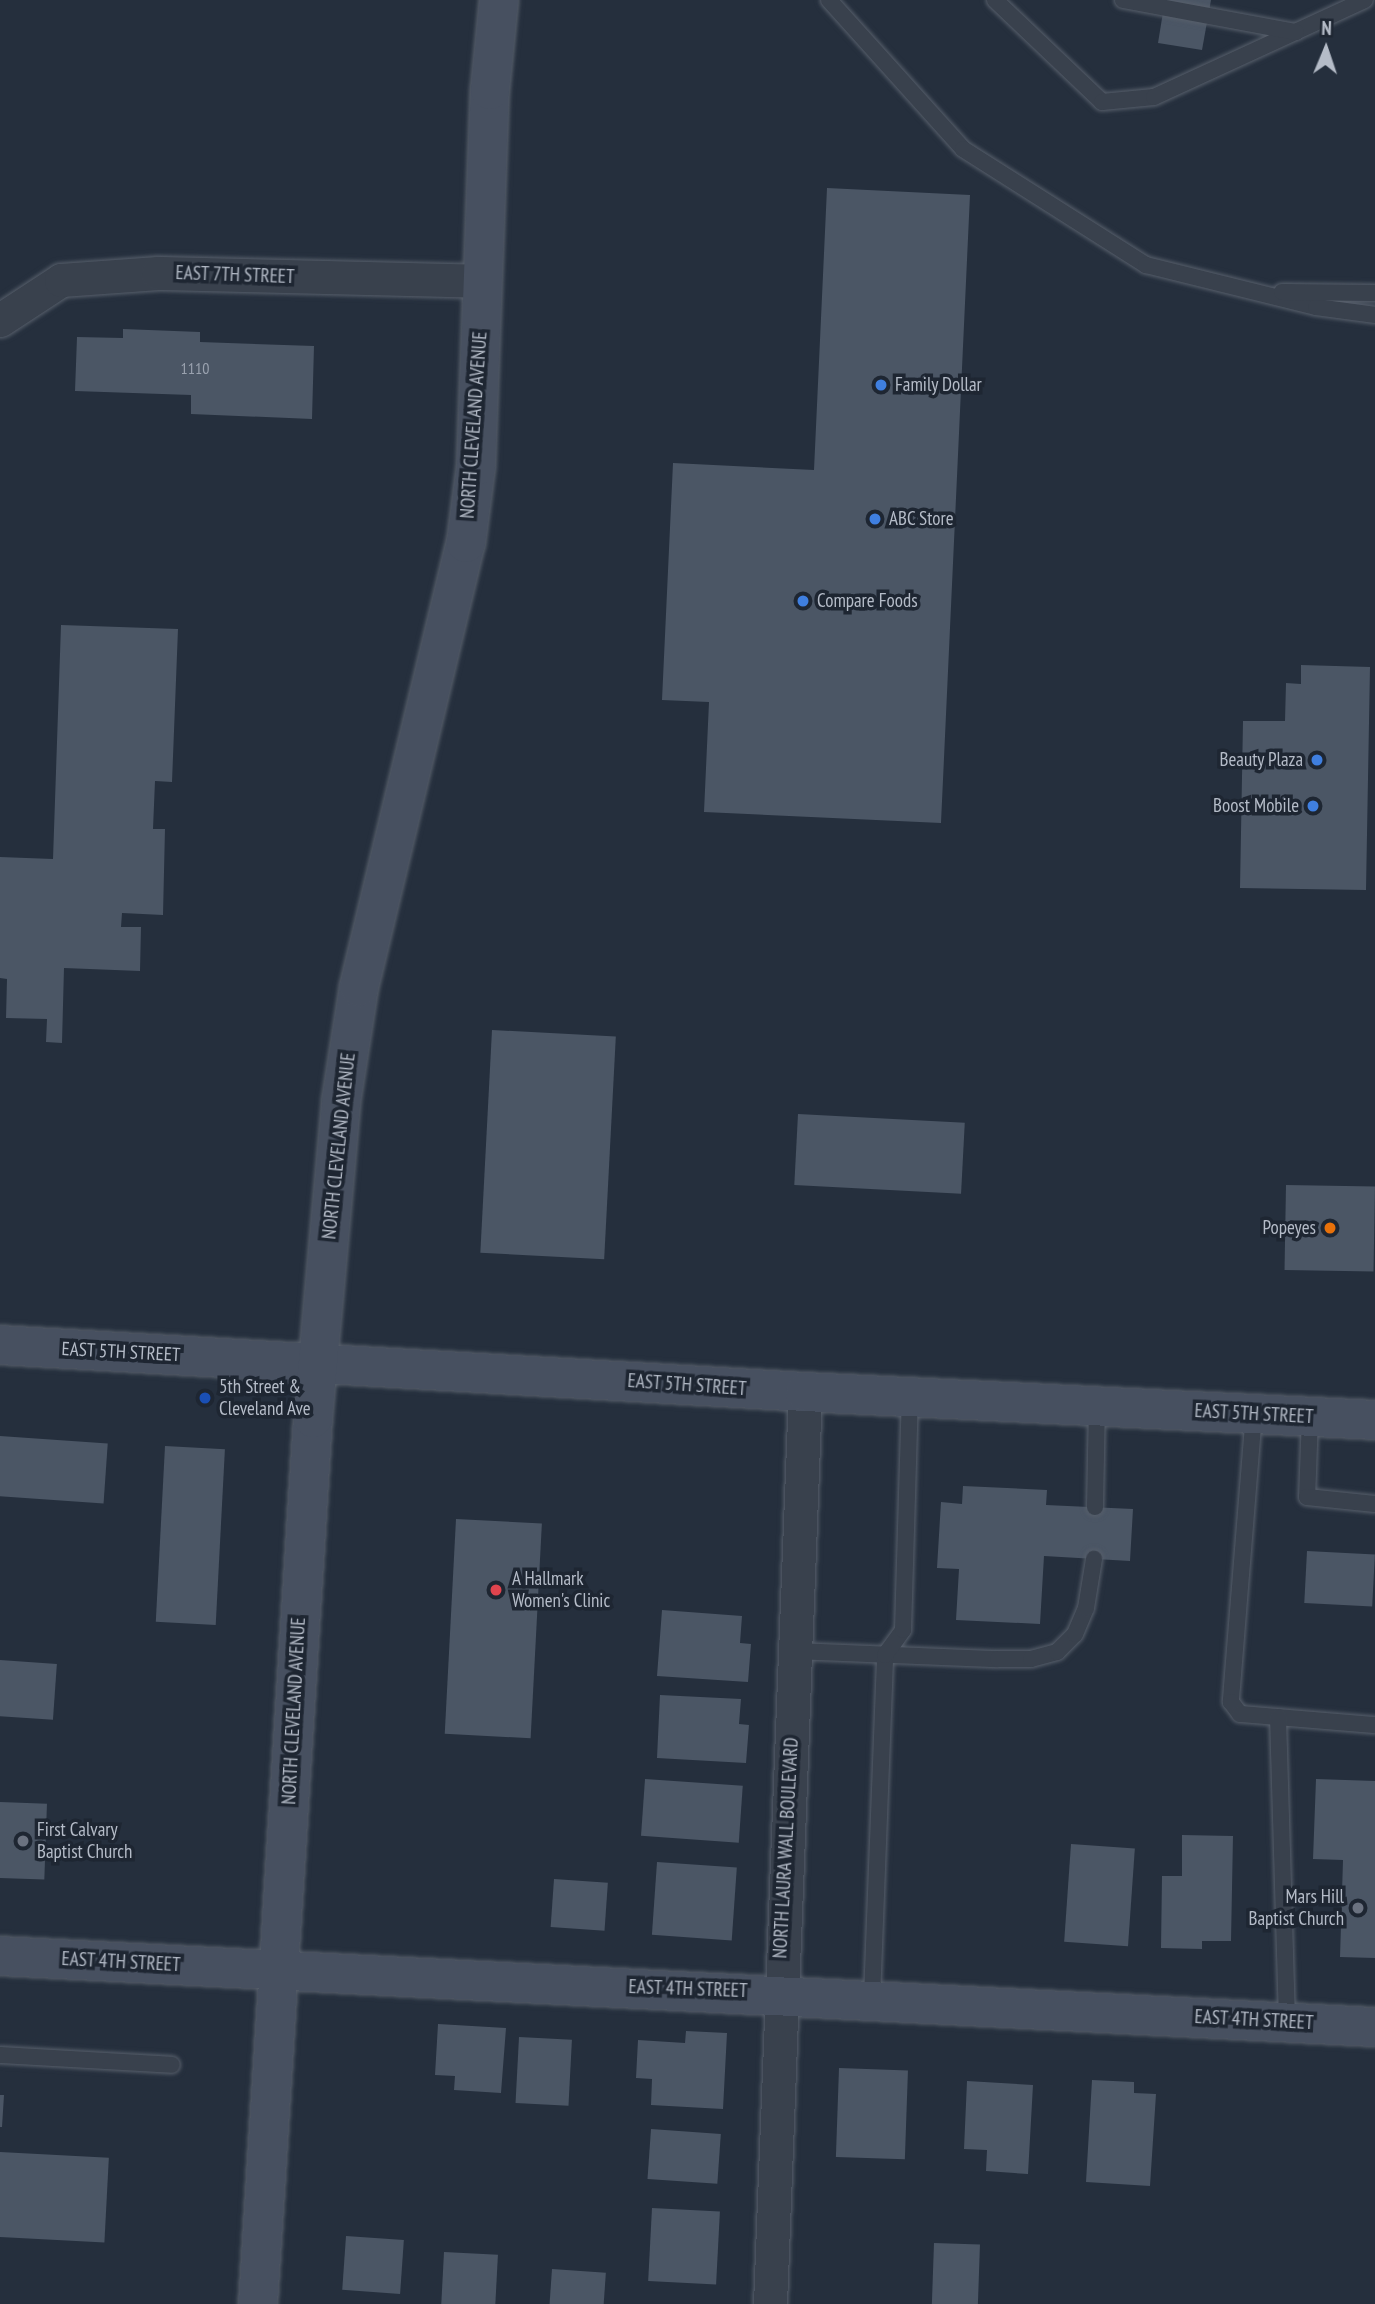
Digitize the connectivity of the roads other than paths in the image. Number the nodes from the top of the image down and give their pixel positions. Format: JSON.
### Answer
{"nodes":[{"id":1,"x":499,"y":0,"type":"edge"},
{"id":2,"x":829,"y":0,"type":"edge"},
{"id":3,"x":995,"y":0,"type":"edge"},
{"id":4,"x":1124,"y":0,"type":"edge"},
{"id":5,"x":1365,"y":0,"type":"edge"},
{"id":6,"x":1296,"y":32,"type":"junction"},
{"id":7,"x":483,"y":281,"type":"junction"},
{"id":8,"x":1251,"y":291,"type":"junction"},
{"id":9,"x":1375,"y":293,"type":"edge"},
{"id":10,"x":1375,"y":315,"type":"edge"},
{"id":11,"x":0,"y":320,"type":"edge"},
{"id":12,"x":0,"y":1345,"type":"edge"},
{"id":13,"x":317,"y":1363,"type":"junction"},
{"id":14,"x":805,"y":1392,"type":"junction"},
{"id":15,"x":910,"y":1396,"type":"junction"},
{"id":16,"x":1097,"y":1406,"type":"junction"},
{"id":17,"x":1254,"y":1413,"type":"junction"},
{"id":18,"x":1310,"y":1417,"type":"junction"},
{"id":19,"x":1375,"y":1420,"type":"edge"},
{"id":20,"x":1375,"y":1504,"type":"edge"},
{"id":21,"x":1095,"y":1507,"type":"dead end"},
{"id":22,"x":1094,"y":1559,"type":"dead end"},
{"id":23,"x":795,"y":1651,"type":"junction"},
{"id":24,"x":885,"y":1655,"type":"junction"},
{"id":25,"x":1278,"y":1717,"type":"junction"},
{"id":26,"x":1375,"y":1725,"type":"edge"},
{"id":27,"x":0,"y":1956,"type":"edge"},
{"id":28,"x":279,"y":1971,"type":"junction"},
{"id":29,"x":779,"y":1993,"type":"junction"},
{"id":30,"x":872,"y":1998,"type":"junction"},
{"id":31,"x":1287,"y":2022,"type":"junction"},
{"id":32,"x":1375,"y":2027,"type":"edge"},
{"id":33,"x":0,"y":2055,"type":"edge"},
{"id":34,"x":173,"y":2065,"type":"dead end"},
{"id":35,"x":258,"y":2304,"type":"edge"},
{"id":36,"x":770,"y":2304,"type":"edge"}],
"edges":[{"from":1,"to":7,"type":"street","name":"NORTH CLEVELAND AVENUE"},
{"from":2,"to":8,"type":"lane"},
{"from":3,"to":6,"type":"lane"},
{"from":4,"to":6,"type":"lane"},
{"from":5,"to":6,"type":"lane"},
{"from":7,"to":11,"type":"street","name":"EAST 7TH STREET"},
{"from":7,"to":13,"type":"street","name":"NORTH CLEVELAND AVENUE"},
{"from":8,"to":9,"type":"lane"},
{"from":8,"to":10,"type":"lane"},
{"from":12,"to":13,"type":"street","name":"EAST 5TH STREET"},
{"from":13,"to":14,"type":"street","name":"EAST 5TH STREET"},
{"from":13,"to":28,"type":"street","name":"NORTH CLEVELAND AVENUE"},
{"from":14,"to":15,"type":"street","name":"EAST 5TH STREET"},
{"from":14,"to":23,"type":"street","name":"NORTH LAURA WALL BOULEVARD"},
{"from":15,"to":16,"type":"street","name":"EAST 5TH STREET"},
{"from":15,"to":24,"type":"lane"},
{"from":16,"to":17,"type":"street","name":"EAST 5TH STREET"},
{"from":16,"to":21,"type":"lane"},
{"from":17,"to":18,"type":"street","name":"EAST 5TH STREET"},
{"from":17,"to":25,"type":"lane"},
{"from":18,"to":19,"type":"street","name":"EAST 5TH STREET"},
{"from":18,"to":20,"type":"lane"},
{"from":22,"to":24,"type":"lane"},
{"from":23,"to":24,"type":"lane"},
{"from":23,"to":29,"type":"street","name":"NORTH LAURA WALL BOULEVARD"},
{"from":24,"to":30,"type":"lane"},
{"from":25,"to":26,"type":"lane"},
{"from":25,"to":31,"type":"lane"},
{"from":27,"to":28,"type":"street","name":"EAST 4TH STREET"},
{"from":28,"to":29,"type":"street","name":"EAST 4TH STREET"},
{"from":28,"to":35,"type":"street","name":"NORTH CLEVELAND AVENUE"},
{"from":29,"to":30,"type":"street","name":"EAST 4TH STREET"},
{"from":29,"to":36,"type":"street","name":"NORTH LAURA WALL BOULEVARD"},
{"from":30,"to":31,"type":"street","name":"EAST 4TH STREET"},
{"from":31,"to":32,"type":"street","name":"EAST 4TH STREET"},
{"from":33,"to":34,"type":"lane"}]}
